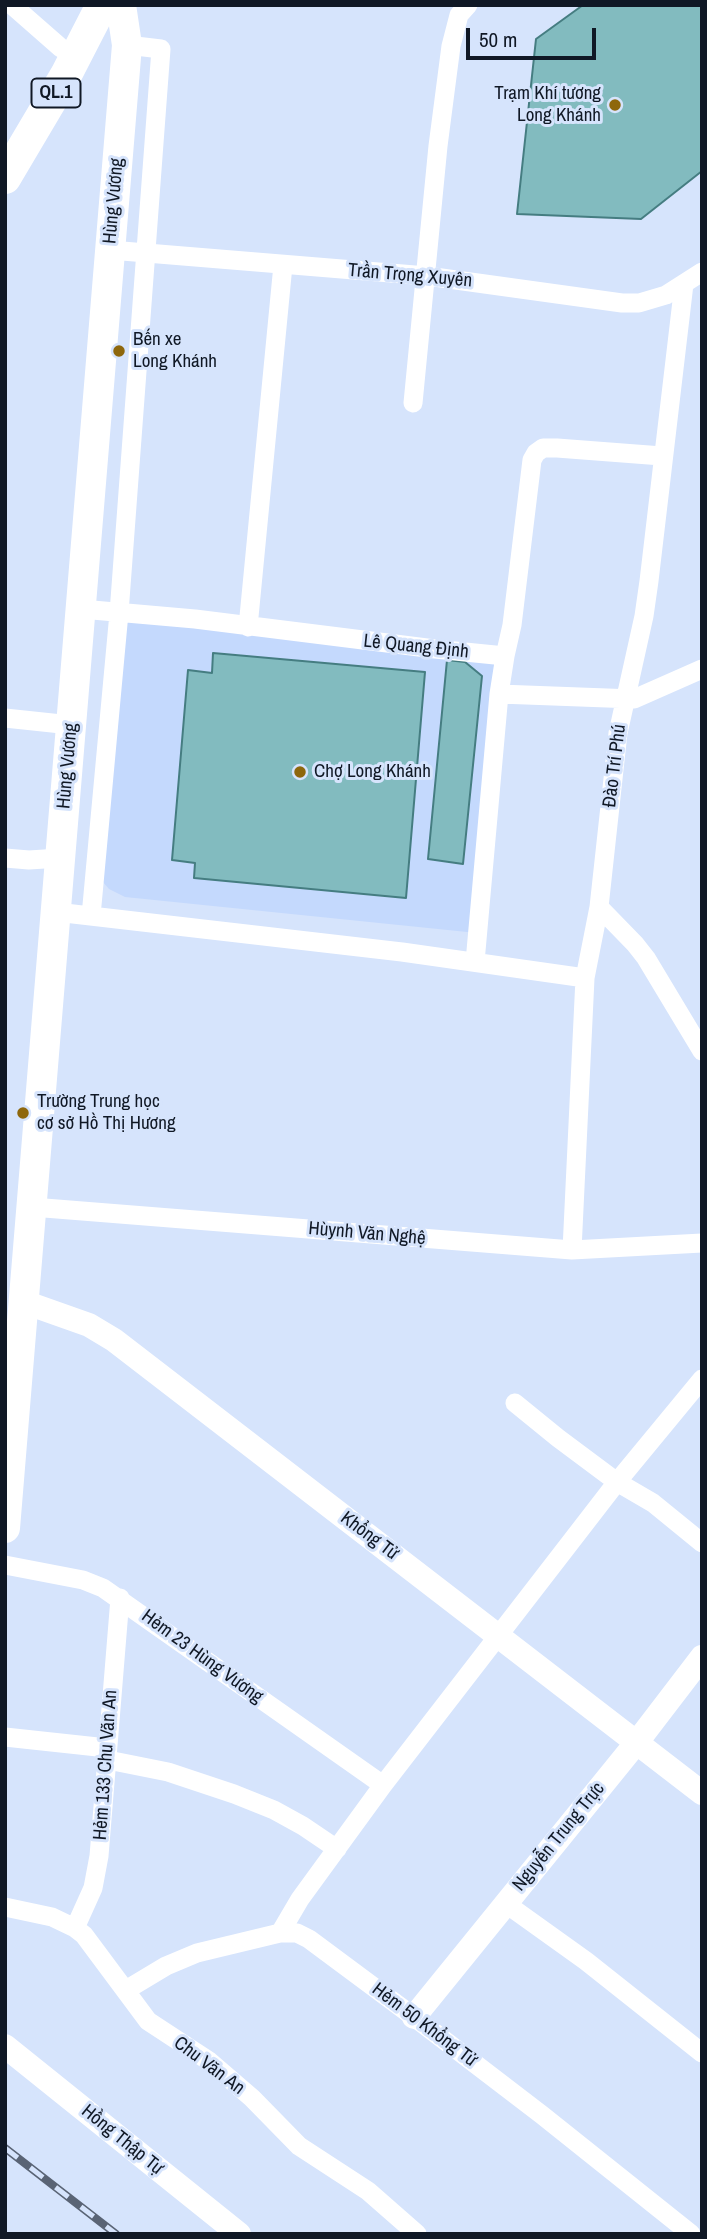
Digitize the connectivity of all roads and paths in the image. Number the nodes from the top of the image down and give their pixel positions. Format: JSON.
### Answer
{"nodes":[{"id":1,"x":12,"y":5,"type":"edge"},
{"id":2,"x":81,"y":5,"type":"edge"},
{"id":3,"x":102,"y":5,"type":"edge"},
{"id":4,"x":121,"y":5,"type":"edge"},
{"id":5,"x":468,"y":5,"type":"edge"},
{"id":6,"x":127,"y":45,"type":"junction"},
{"id":7,"x":61,"y":48,"type":"junction"},
{"id":8,"x":5,"y":139,"type":"edge"},
{"id":9,"x":5,"y":178,"type":"edge"},
{"id":10,"x":110,"y":250,"type":"junction"},
{"id":11,"x":145,"y":252,"type":"junction"},
{"id":12,"x":283,"y":265,"type":"junction"},
{"id":13,"x":702,"y":272,"type":"edge"},
{"id":14,"x":427,"y":276,"type":"junction"},
{"id":15,"x":684,"y":284,"type":"junction"},
{"id":16,"x":413,"y":403,"type":"dead end"},
{"id":17,"x":662,"y":456,"type":"junction"},
{"id":18,"x":81,"y":609,"type":"junction"},
{"id":19,"x":119,"y":613,"type":"junction"},
{"id":20,"x":248,"y":626,"type":"junction"},
{"id":21,"x":505,"y":656,"type":"junction"},
{"id":22,"x":702,"y":669,"type":"edge"},
{"id":23,"x":499,"y":694,"type":"junction"},
{"id":24,"x":624,"y":700,"type":"junction"},
{"id":25,"x":5,"y":718,"type":"edge"},
{"id":26,"x":71,"y":725,"type":"junction"},
{"id":27,"x":5,"y":858,"type":"edge"},
{"id":28,"x":60,"y":858,"type":"junction"},
{"id":29,"x":599,"y":907,"type":"junction"},
{"id":30,"x":56,"y":912,"type":"junction"},
{"id":31,"x":91,"y":916,"type":"junction"},
{"id":32,"x":475,"y":962,"type":"junction"},
{"id":33,"x":585,"y":978,"type":"junction"},
{"id":34,"x":702,"y":1051,"type":"edge"},
{"id":35,"x":32,"y":1207,"type":"junction"},
{"id":36,"x":702,"y":1243,"type":"edge"},
{"id":37,"x":572,"y":1250,"type":"junction"},
{"id":38,"x":24,"y":1302,"type":"junction"},
{"id":39,"x":701,"y":1381,"type":"edge"},
{"id":40,"x":515,"y":1403,"type":"dead end"},
{"id":41,"x":617,"y":1482,"type":"junction"},
{"id":42,"x":5,"y":1528,"type":"edge"},
{"id":43,"x":702,"y":1543,"type":"edge"},
{"id":44,"x":5,"y":1565,"type":"edge"},
{"id":45,"x":120,"y":1598,"type":"junction"},
{"id":46,"x":498,"y":1635,"type":"junction"},
{"id":47,"x":702,"y":1657,"type":"edge"},
{"id":48,"x":5,"y":1737,"type":"edge"},
{"id":49,"x":637,"y":1742,"type":"junction"},
{"id":50,"x":107,"y":1754,"type":"junction"},
{"id":51,"x":383,"y":1785,"type":"junction"},
{"id":52,"x":702,"y":1793,"type":"edge"},
{"id":53,"x":337,"y":1849,"type":"junction"},
{"id":54,"x":505,"y":1903,"type":"junction"},
{"id":55,"x":5,"y":1907,"type":"edge"},
{"id":56,"x":75,"y":1928,"type":"junction"},
{"id":57,"x":280,"y":1933,"type":"junction"},
{"id":58,"x":126,"y":1990,"type":"junction"},
{"id":59,"x":414,"y":2017,"type":"junction"},
{"id":60,"x":5,"y":2046,"type":"edge"},
{"id":61,"x":702,"y":2053,"type":"edge"},
{"id":62,"x":239,"y":2234,"type":"edge"},
{"id":63,"x":417,"y":2234,"type":"edge"},
{"id":64,"x":691,"y":2234,"type":"edge"}],
"edges":[{"from":1,"to":7,"type":"street"},
{"from":2,"to":7,"type":"highway","number":"QL.1"},
{"from":3,"to":9,"type":"highway","number":"QL.1"},
{"from":4,"to":6,"type":"main road","name":"Hùng Vương"},
{"from":5,"to":14,"type":"street"},
{"from":6,"to":10,"type":"main road","name":"Hùng Vương"},
{"from":6,"to":11,"type":"street"},
{"from":7,"to":8,"type":"highway","number":"QL.1"},
{"from":10,"to":11,"type":"street","name":"Trần Trọng Xuyên"},
{"from":10,"to":18,"type":"main road","name":"Hùng Vương"},
{"from":11,"to":12,"type":"street","name":"Trần Trọng Xuyên"},
{"from":11,"to":19,"type":"street"},
{"from":12,"to":14,"type":"street","name":"Trần Trọng Xuyên"},
{"from":12,"to":20,"type":"street"},
{"from":13,"to":15,"type":"street","name":"Trần Trọng Xuyên"},
{"from":14,"to":15,"type":"street","name":"Trần Trọng Xuyên"},
{"from":14,"to":16,"type":"street"},
{"from":15,"to":17,"type":"street","name":"Đào Trí Phú"},
{"from":17,"to":21,"type":"street"},
{"from":17,"to":24,"type":"street","name":"Đào Trí Phú"},
{"from":18,"to":19,"type":"street","name":"Lê Quang Định"},
{"from":18,"to":26,"type":"main road","name":"Hùng Vương"},
{"from":19,"to":20,"type":"street","name":"Lê Quang Định"},
{"from":19,"to":31,"type":"street"},
{"from":20,"to":21,"type":"street","name":"Lê Quang Định"},
{"from":21,"to":23,"type":"street"},
{"from":22,"to":24,"type":"street"},
{"from":23,"to":24,"type":"street"},
{"from":23,"to":32,"type":"street"},
{"from":24,"to":29,"type":"street","name":"Đào Trí Phú"},
{"from":25,"to":26,"type":"street"},
{"from":26,"to":28,"type":"main road","name":"Hùng Vương"},
{"from":27,"to":28,"type":"street"},
{"from":28,"to":30,"type":"main road","name":"Hùng Vương"},
{"from":29,"to":33,"type":"street","name":"Đào Trí Phú"},
{"from":29,"to":34,"type":"street"},
{"from":30,"to":31,"type":"street"},
{"from":30,"to":35,"type":"main road","name":"Hùng Vương"},
{"from":31,"to":32,"type":"street"},
{"from":32,"to":33,"type":"street"},
{"from":33,"to":37,"type":"street","name":"Đào Trí Phú"},
{"from":35,"to":37,"type":"street","name":"Hùynh Văn Nghệ"},
{"from":35,"to":38,"type":"main road","name":"Hùng Vương"},
{"from":36,"to":37,"type":"street","name":"Hùynh Văn Nghệ"},
{"from":38,"to":42,"type":"main road","name":"Hùng Vương"},
{"from":38,"to":46,"type":"street","name":"Khổng Tử"},
{"from":39,"to":41,"type":"street"},
{"from":40,"to":41,"type":"street"},
{"from":41,"to":43,"type":"street"},
{"from":41,"to":46,"type":"street"},
{"from":44,"to":45,"type":"street","name":"Hẻm 23 Hùng Vương"},
{"from":45,"to":50,"type":"street","name":"Hẻm 133 Chu Văn An"},
{"from":45,"to":51,"type":"street","name":"Hẻm 23 Hùng Vương"},
{"from":46,"to":49,"type":"street","name":"Khổng Tử"},
{"from":46,"to":51,"type":"street"},
{"from":47,"to":49,"type":"street","name":"Nguyễn Trung Trực"},
{"from":48,"to":50,"type":"street"},
{"from":49,"to":52,"type":"street","name":"Khổng Tử"},
{"from":49,"to":54,"type":"street","name":"Nguyễn Trung Trực"},
{"from":50,"to":53,"type":"street"},
{"from":50,"to":56,"type":"street","name":"Hẻm 133 Chu Văn An"},
{"from":51,"to":53,"type":"street"},
{"from":53,"to":57,"type":"street"},
{"from":54,"to":59,"type":"street","name":"Nguyễn Trung Trực"},
{"from":54,"to":61,"type":"street"},
{"from":55,"to":56,"type":"street","name":"Chu Văn An"},
{"from":56,"to":58,"type":"street","name":"Chu Văn An"},
{"from":57,"to":58,"type":"street","name":"Hẻm 50 Khổng Tử"},
{"from":57,"to":59,"type":"street","name":"Hẻm 50 Khổng Tử"},
{"from":58,"to":63,"type":"street","name":"Chu Văn An"},
{"from":59,"to":64,"type":"street","name":"Hẻm 50 Khổng Tử"},
{"from":60,"to":62,"type":"street","name":"Hồng Thập Tự"}]}
